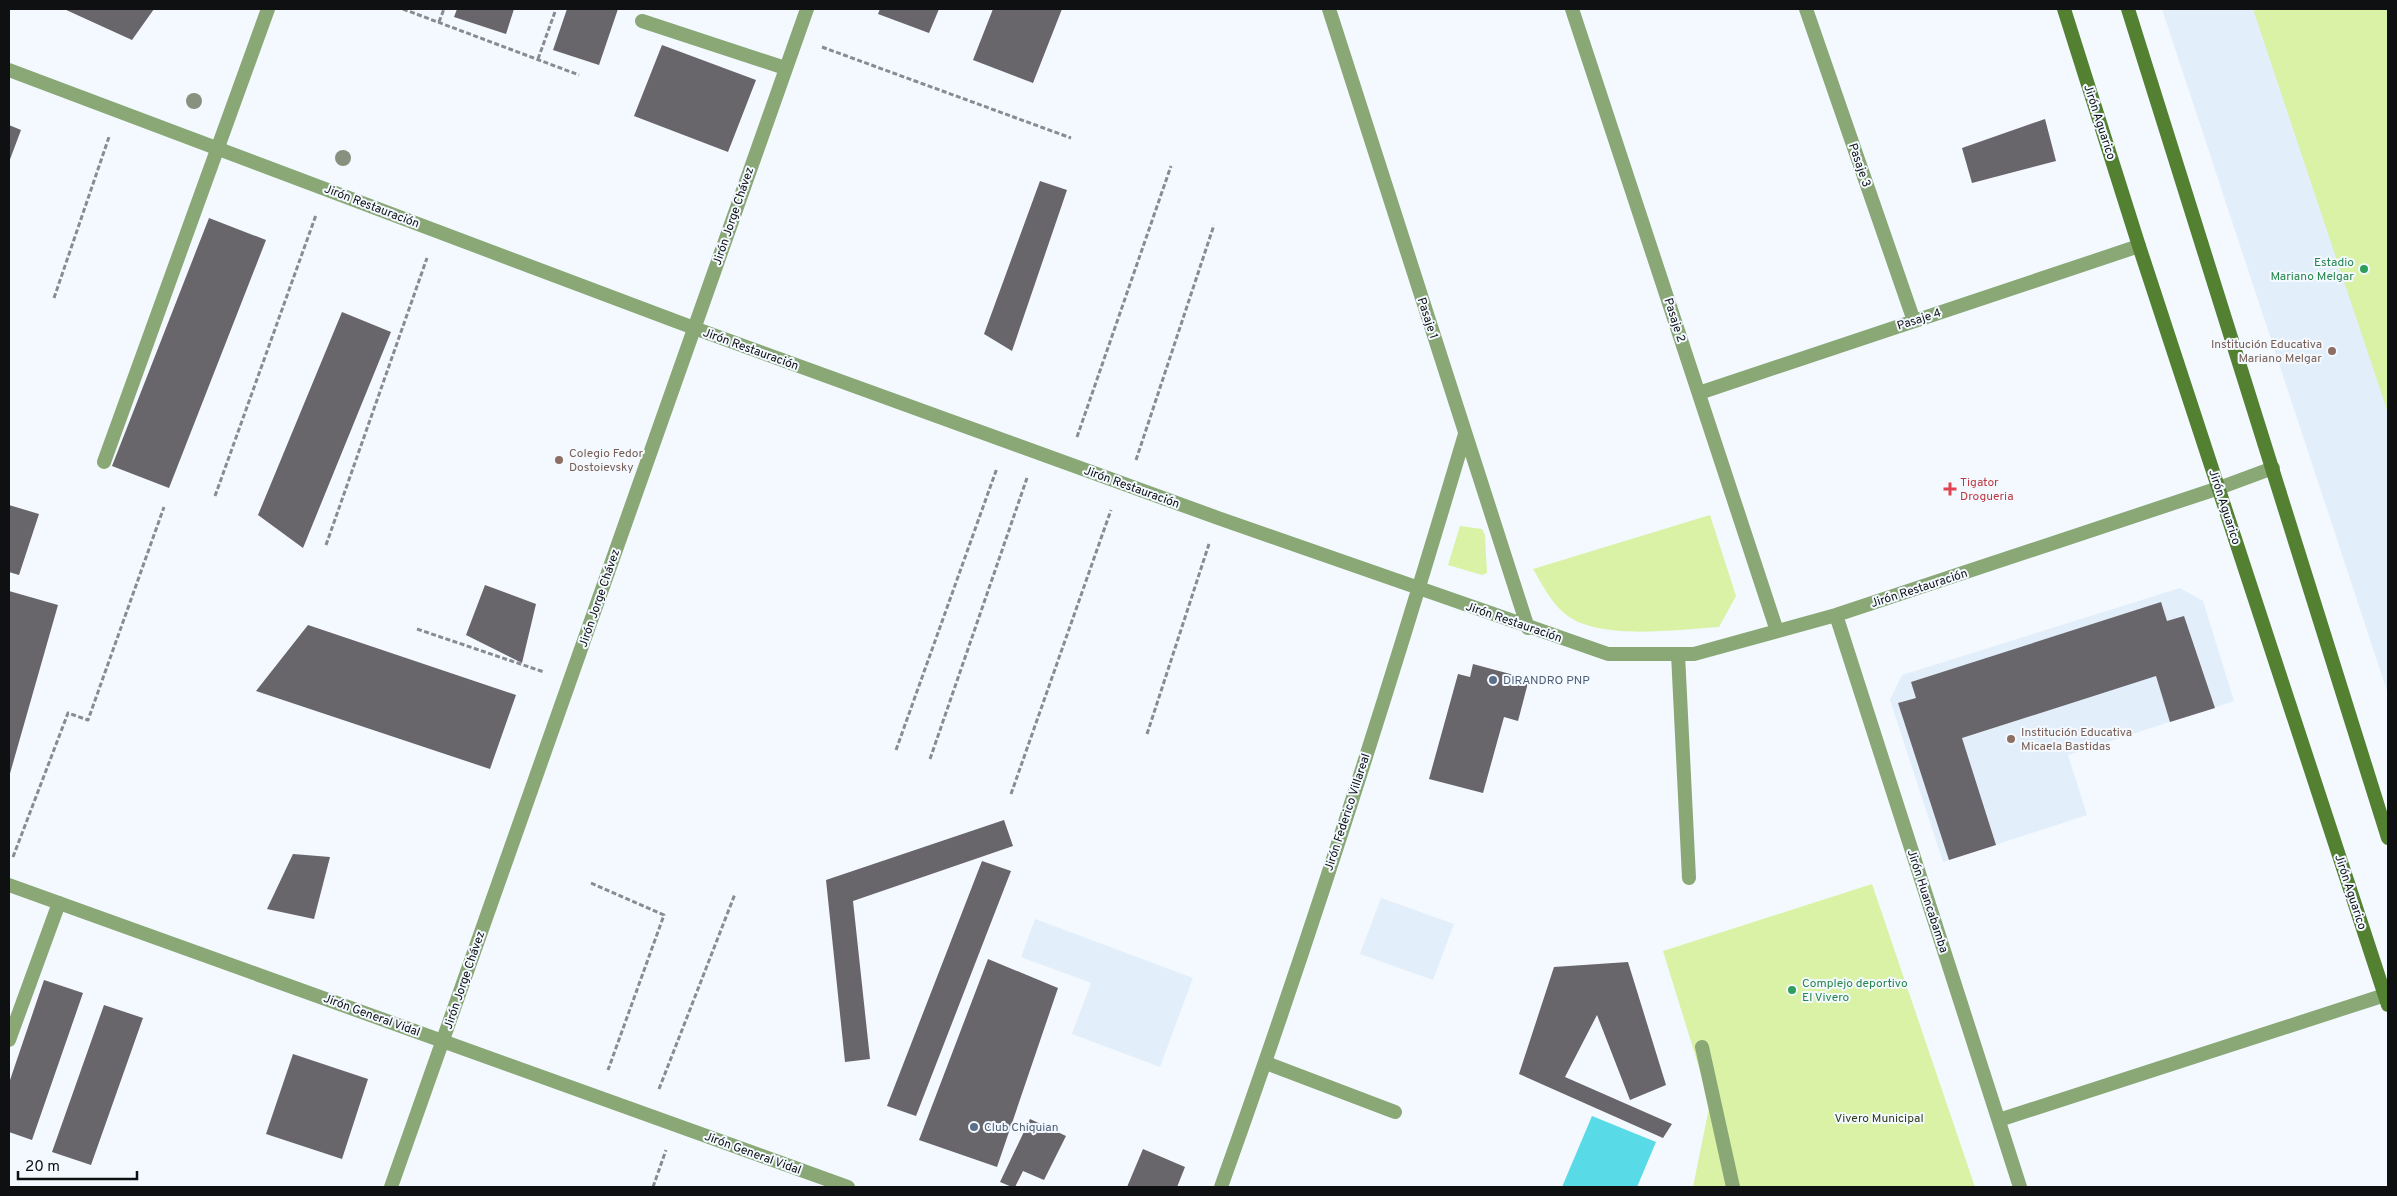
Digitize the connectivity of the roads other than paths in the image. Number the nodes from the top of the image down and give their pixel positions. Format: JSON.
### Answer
{"nodes":[{"id":1,"x":268,"y":9,"type":"edge"},
{"id":2,"x":807,"y":9,"type":"edge"},
{"id":3,"x":1329,"y":9,"type":"edge"},
{"id":4,"x":1572,"y":9,"type":"edge"},
{"id":5,"x":1806,"y":9,"type":"edge"},
{"id":6,"x":2064,"y":9,"type":"edge"},
{"id":7,"x":2128,"y":9,"type":"edge"},
{"id":8,"x":642,"y":21,"type":"dead end"},
{"id":9,"x":785,"y":68,"type":"junction"},
{"id":10,"x":9,"y":70,"type":"edge"},
{"id":11,"x":219,"y":148,"type":"junction"},
{"id":12,"x":2139,"y":246,"type":"junction"},
{"id":13,"x":1914,"y":321,"type":"junction"},
{"id":14,"x":694,"y":328,"type":"junction"},
{"id":15,"x":1699,"y":393,"type":"junction"},
{"id":16,"x":1465,"y":434,"type":"junction"},
{"id":17,"x":104,"y":462,"type":"dead end"},
{"id":18,"x":2273,"y":468,"type":"junction"},
{"id":19,"x":2219,"y":488,"type":"junction"},
{"id":20,"x":1419,"y":590,"type":"junction"},
{"id":21,"x":1836,"y":615,"type":"junction"},
{"id":22,"x":1528,"y":628,"type":"junction"},
{"id":23,"x":1777,"y":631,"type":"junction"},
{"id":24,"x":1678,"y":654,"type":"junction"},
{"id":25,"x":2388,"y":838,"type":"edge"},
{"id":26,"x":1689,"y":878,"type":"dead end"},
{"id":27,"x":9,"y":885,"type":"edge"},
{"id":28,"x":58,"y":902,"type":"junction"},
{"id":29,"x":2387,"y":1000,"type":"edge"},
{"id":30,"x":9,"y":1040,"type":"edge"},
{"id":31,"x":444,"y":1040,"type":"junction"},
{"id":32,"x":1702,"y":1047,"type":"dead end"},
{"id":33,"x":1266,"y":1063,"type":"junction"},
{"id":34,"x":1395,"y":1112,"type":"dead end"},
{"id":35,"x":1999,"y":1120,"type":"junction"},
{"id":36,"x":391,"y":1187,"type":"edge"},
{"id":37,"x":848,"y":1187,"type":"edge"},
{"id":38,"x":1221,"y":1187,"type":"edge"},
{"id":39,"x":1733,"y":1187,"type":"edge"},
{"id":40,"x":2020,"y":1187,"type":"edge"}],
"edges":[{"from":1,"to":11,"type":"street"},
{"from":2,"to":9,"type":"street","name":"Jirón Jorge Chávez"},
{"from":3,"to":16,"type":"street","name":"Pasaje 1"},
{"from":4,"to":15,"type":"street","name":"Pasaje 2"},
{"from":5,"to":13,"type":"street","name":"Pasaje 3"},
{"from":6,"to":12,"type":"main road","name":"Jirón Aguarico"},
{"from":7,"to":18,"type":"main road"},
{"from":8,"to":9,"type":"street"},
{"from":9,"to":14,"type":"street","name":"Jirón Jorge Chávez"},
{"from":10,"to":11,"type":"street","name":"Jirón Restauración"},
{"from":11,"to":14,"type":"street","name":"Jirón Restauración"},
{"from":11,"to":17,"type":"street"},
{"from":12,"to":13,"type":"street","name":"Pasaje 4"},
{"from":12,"to":19,"type":"main road","name":"Jirón Aguarico"},
{"from":13,"to":15,"type":"street","name":"Pasaje 4"},
{"from":14,"to":20,"type":"street","name":"Jirón Restauración"},
{"from":14,"to":31,"type":"street","name":"Jirón Jorge Chávez"},
{"from":15,"to":23,"type":"street","name":"Pasaje 2"},
{"from":16,"to":20,"type":"street","name":"Jirón Federico Villareal"},
{"from":16,"to":22,"type":"street","name":"Pasaje 1"},
{"from":18,"to":19,"type":"street","name":"Jirón Restauración"},
{"from":18,"to":25,"type":"main road"},
{"from":19,"to":21,"type":"street","name":"Jirón Restauración"},
{"from":19,"to":29,"type":"main road","name":"Jirón Aguarico"},
{"from":20,"to":22,"type":"street","name":"Jirón Restauración"},
{"from":20,"to":33,"type":"street","name":"Jirón Federico Villareal"},
{"from":21,"to":23,"type":"street","name":"Jirón Restauración"},
{"from":21,"to":35,"type":"street","name":"Jirón Huancabamba"},
{"from":22,"to":24,"type":"street","name":"Jirón Restauración"},
{"from":23,"to":24,"type":"street","name":"Jirón Restauración"},
{"from":24,"to":26,"type":"street"},
{"from":27,"to":28,"type":"street","name":"Jirón General Vidal"},
{"from":28,"to":30,"type":"street"},
{"from":28,"to":31,"type":"street","name":"Jirón General Vidal"},
{"from":29,"to":35,"type":"street"},
{"from":31,"to":36,"type":"street","name":"Jirón Jorge Chávez"},
{"from":31,"to":37,"type":"street","name":"Jirón General Vidal"},
{"from":32,"to":39,"type":"street"},
{"from":33,"to":34,"type":"street"},
{"from":33,"to":38,"type":"street","name":"Jirón Federico Villareal"},
{"from":35,"to":40,"type":"street","name":"Jirón Huancabamba"}]}
